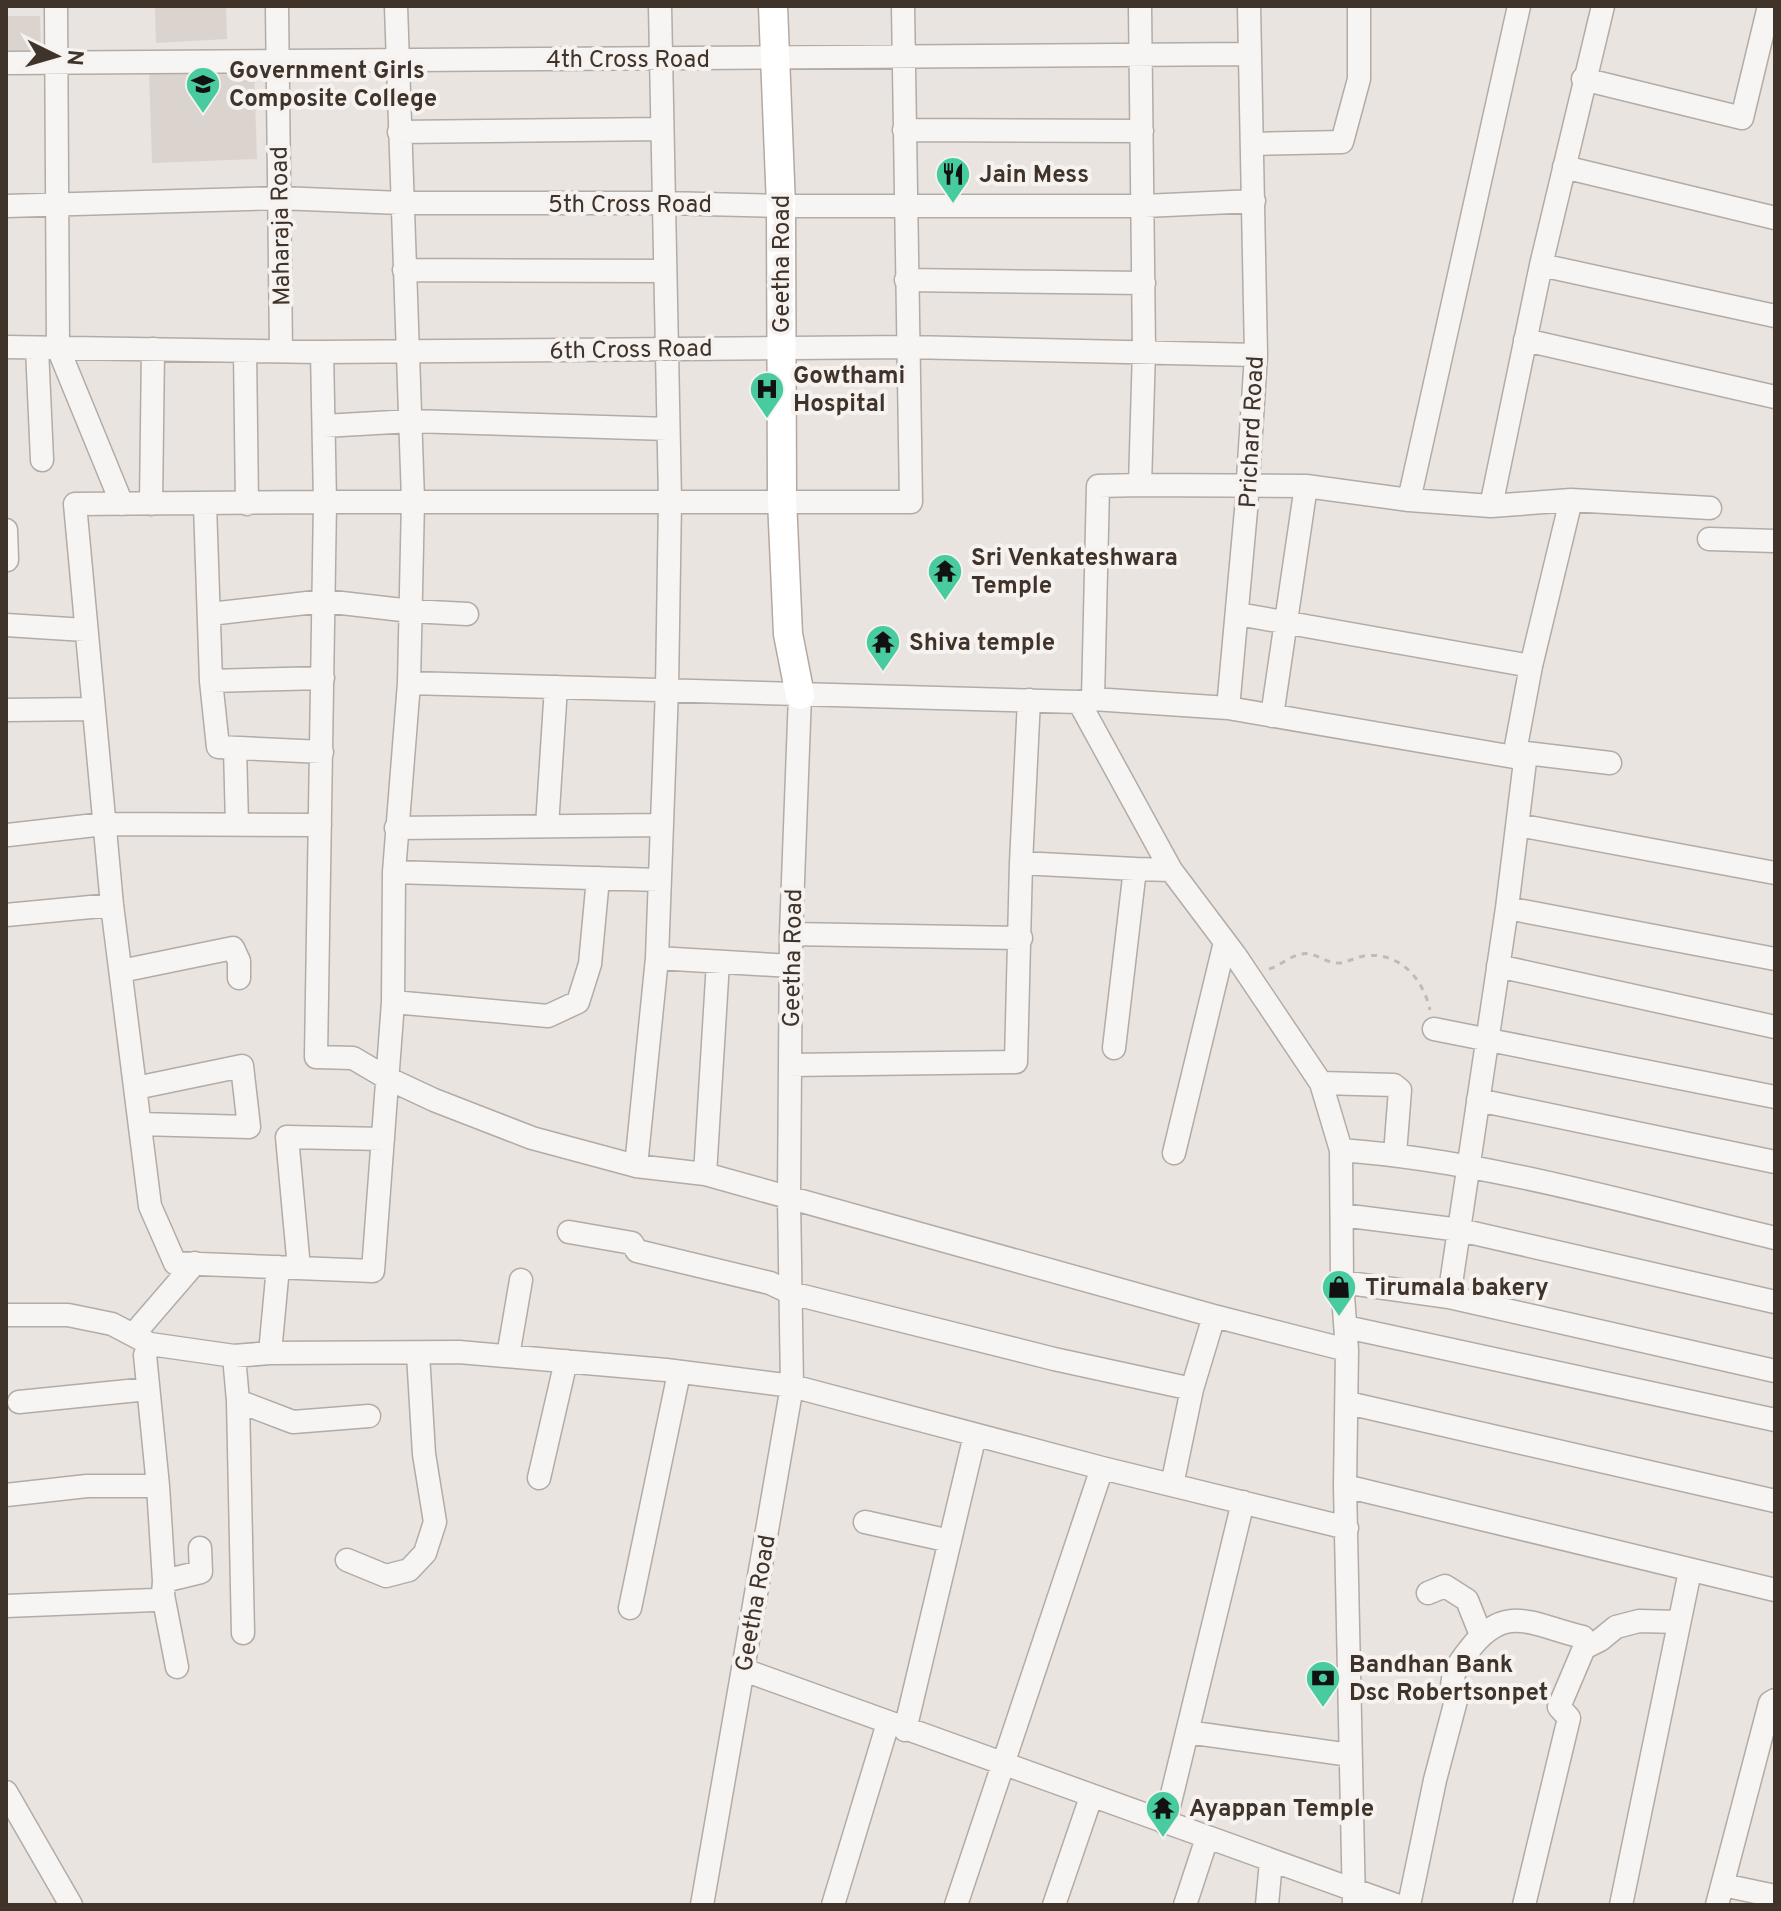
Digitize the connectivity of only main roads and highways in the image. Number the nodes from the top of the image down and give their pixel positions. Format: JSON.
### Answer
{"nodes":[{"id":1,"x":773,"y":6,"type":"edge"},
{"id":2,"x":800,"y":695,"type":"road end"}],
"edges":[{"from":1,"to":2,"type":"main road","name":"Geetha Road"}]}
